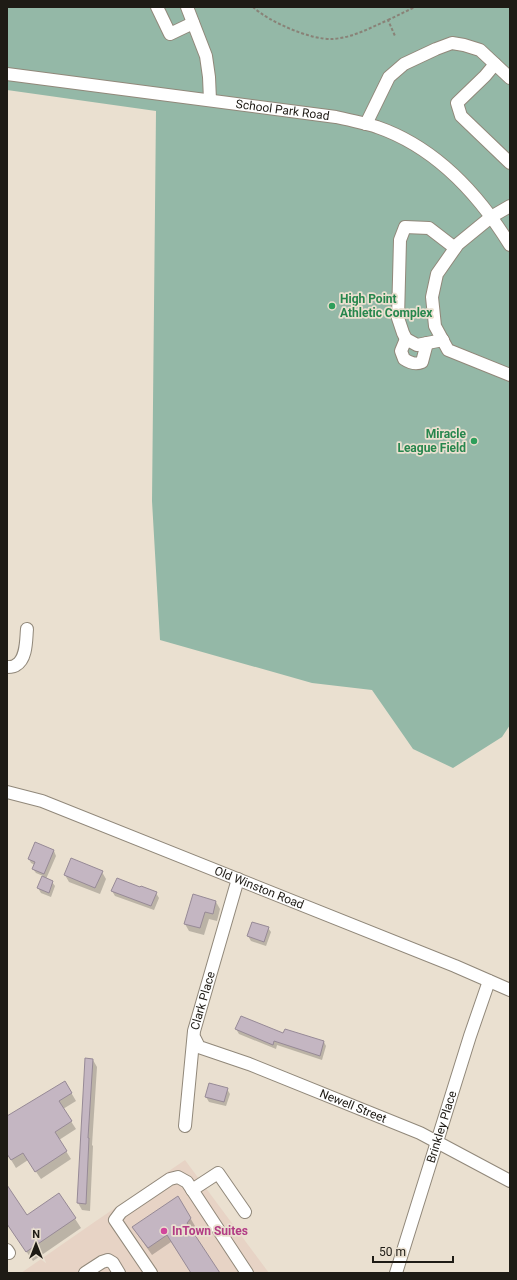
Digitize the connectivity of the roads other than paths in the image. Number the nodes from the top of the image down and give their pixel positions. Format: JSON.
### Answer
{"nodes":[{"id":1,"x":157,"y":7,"type":"edge"},
{"id":2,"x":187,"y":7,"type":"edge"},
{"id":3,"x":193,"y":23,"type":"junction"},
{"id":4,"x":495,"y":64,"type":"junction"},
{"id":5,"x":7,"y":74,"type":"edge"},
{"id":6,"x":510,"y":78,"type":"edge"},
{"id":7,"x":210,"y":100,"type":"junction"},
{"id":8,"x":366,"y":124,"type":"junction"},
{"id":9,"x":510,"y":163,"type":"edge"},
{"id":10,"x":510,"y":206,"type":"edge"},
{"id":11,"x":491,"y":217,"type":"junction"},
{"id":12,"x":510,"y":245,"type":"edge"},
{"id":13,"x":455,"y":248,"type":"junction"},
{"id":14,"x":406,"y":338,"type":"junction"},
{"id":15,"x":442,"y":340,"type":"junction"},
{"id":16,"x":427,"y":343,"type":"junction"},
{"id":17,"x":510,"y":375,"type":"edge"},
{"id":18,"x":27,"y":629,"type":"dead end"},
{"id":19,"x":7,"y":667,"type":"edge"},
{"id":20,"x":7,"y":792,"type":"edge"},
{"id":21,"x":238,"y":879,"type":"junction"},
{"id":22,"x":489,"y":981,"type":"junction"},
{"id":23,"x":510,"y":990,"type":"edge"},
{"id":24,"x":195,"y":1039,"type":"junction"},
{"id":25,"x":185,"y":1126,"type":"dead end"},
{"id":26,"x":438,"y":1142,"type":"junction"},
{"id":27,"x":510,"y":1181,"type":"edge"},
{"id":28,"x":192,"y":1190,"type":"junction"},
{"id":29,"x":246,"y":1212,"type":"dead end"},
{"id":30,"x":85,"y":1273,"type":"edge"},
{"id":31,"x":119,"y":1273,"type":"edge"},
{"id":32,"x":151,"y":1273,"type":"edge"},
{"id":33,"x":247,"y":1273,"type":"edge"},
{"id":34,"x":396,"y":1273,"type":"edge"}],
"edges":[{"from":1,"to":3,"type":"street"},
{"from":2,"to":3,"type":"street"},
{"from":3,"to":7,"type":"street"},
{"from":4,"to":6,"type":"street"},
{"from":4,"to":8,"type":"street"},
{"from":4,"to":9,"type":"street"},
{"from":5,"to":7,"type":"street","name":"School Park Road"},
{"from":7,"to":8,"type":"street","name":"School Park Road"},
{"from":8,"to":11,"type":"street","name":"School Park Road"},
{"from":10,"to":11,"type":"street"},
{"from":11,"to":12,"type":"street","name":"School Park Road"},
{"from":11,"to":13,"type":"street"},
{"from":13,"to":14,"type":"street"},
{"from":13,"to":15,"type":"street"},
{"from":14,"to":16,"type":"street"},
{"from":14,"to":16,"type":"street"},
{"from":15,"to":16,"type":"street"},
{"from":15,"to":17,"type":"street"},
{"from":18,"to":19,"type":"street"},
{"from":20,"to":21,"type":"street","name":"Old Winston Road"},
{"from":21,"to":22,"type":"street","name":"Old Winston Road"},
{"from":21,"to":24,"type":"street","name":"Clark Place"},
{"from":22,"to":23,"type":"street","name":"Old Winston Road"},
{"from":22,"to":26,"type":"street","name":"Brinkley Place"},
{"from":24,"to":25,"type":"street","name":"Clark Place"},
{"from":24,"to":26,"type":"street","name":"Newell Street"},
{"from":26,"to":27,"type":"street","name":"Newell Street"},
{"from":26,"to":34,"type":"street","name":"Brinkley Place"},
{"from":28,"to":29,"type":"street"},
{"from":28,"to":32,"type":"street"},
{"from":28,"to":33,"type":"street"},
{"from":30,"to":31,"type":"street"}]}
